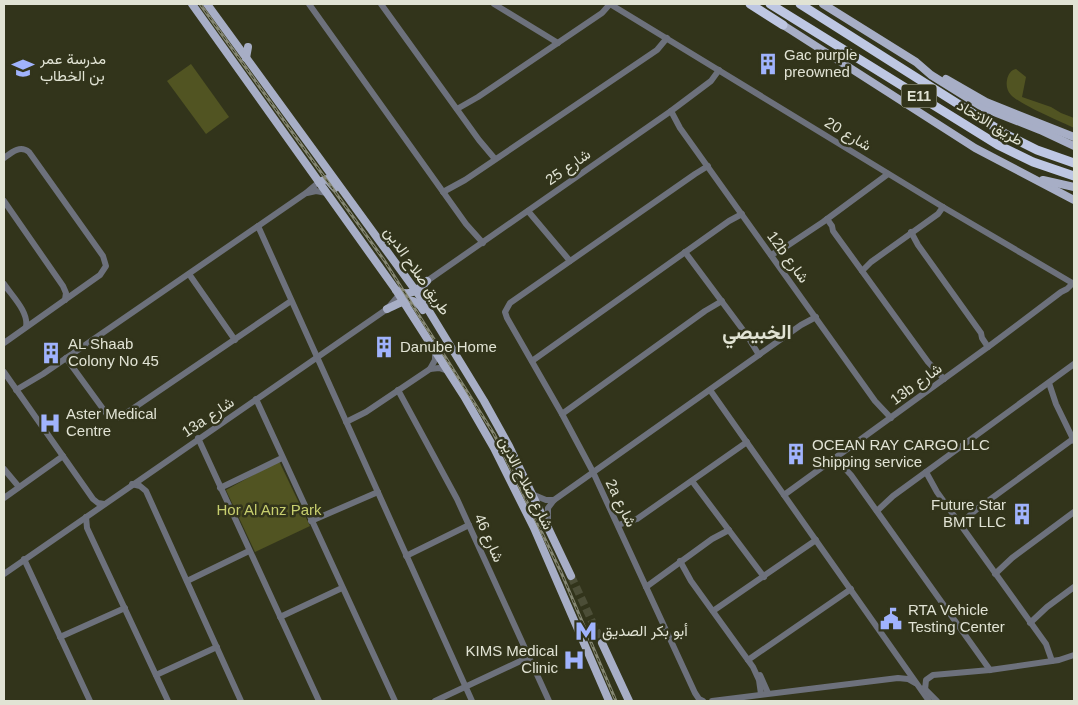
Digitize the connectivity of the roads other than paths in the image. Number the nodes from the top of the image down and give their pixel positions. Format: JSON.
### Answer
{"nodes":[{"id":1,"x":192,"y":4,"type":"edge"},
{"id":2,"x":206,"y":4,"type":"edge"},
{"id":3,"x":309,"y":4,"type":"edge"},
{"id":4,"x":381,"y":4,"type":"edge"},
{"id":5,"x":494,"y":4,"type":"edge"},
{"id":6,"x":604,"y":4,"type":"edge"},
{"id":7,"x":610,"y":4,"type":"edge"},
{"id":8,"x":750,"y":4,"type":"edge"},
{"id":9,"x":770,"y":4,"type":"edge"},
{"id":10,"x":800,"y":4,"type":"edge"},
{"id":11,"x":823,"y":4,"type":"edge"},
{"id":12,"x":600,"y":14,"type":"junction"},
{"id":13,"x":783,"y":25,"type":"joint"},
{"id":14,"x":665,"y":37,"type":"junction"},
{"id":15,"x":555,"y":45,"type":"junction"},
{"id":16,"x":248,"y":47,"type":"dead end"},
{"id":17,"x":246,"y":58,"type":"junction"},
{"id":18,"x":916,"y":62,"type":"junction"},
{"id":19,"x":719,"y":70,"type":"junction"},
{"id":20,"x":459,"y":111,"type":"junction"},
{"id":21,"x":669,"y":112,"type":"junction"},
{"id":22,"x":1074,"y":137,"type":"edge"},
{"id":23,"x":1074,"y":146,"type":"edge"},
{"id":24,"x":4,"y":158,"type":"edge"},
{"id":25,"x":494,"y":160,"type":"junction"},
{"id":26,"x":1074,"y":162,"type":"edge"},
{"id":27,"x":707,"y":165,"type":"junction"},
{"id":28,"x":886,"y":172,"type":"junction"},
{"id":29,"x":1026,"y":176,"type":"junction"},
{"id":30,"x":1074,"y":176,"type":"edge"},
{"id":31,"x":319,"y":182,"type":"junction"},
{"id":32,"x":1074,"y":187,"type":"edge"},
{"id":33,"x":306,"y":193,"type":"junction"},
{"id":34,"x":327,"y":193,"type":"junction"},
{"id":35,"x":445,"y":194,"type":"junction"},
{"id":36,"x":1074,"y":200,"type":"edge"},
{"id":37,"x":4,"y":201,"type":"edge"},
{"id":38,"x":941,"y":206,"type":"junction"},
{"id":39,"x":530,"y":209,"type":"junction"},
{"id":40,"x":741,"y":213,"type":"junction"},
{"id":41,"x":825,"y":220,"type":"junction"},
{"id":42,"x":256,"y":227,"type":"junction"},
{"id":43,"x":910,"y":234,"type":"junction"},
{"id":44,"x":481,"y":244,"type":"junction"},
{"id":45,"x":387,"y":250,"type":"junction"},
{"id":46,"x":687,"y":251,"type":"junction"},
{"id":47,"x":773,"y":257,"type":"junction"},
{"id":48,"x":568,"y":263,"type":"junction"},
{"id":49,"x":370,"y":267,"type":"dead end"},
{"id":50,"x":380,"y":268,"type":"junction"},
{"id":51,"x":861,"y":270,"type":"junction"},
{"id":52,"x":189,"y":274,"type":"junction"},
{"id":53,"x":407,"y":278,"type":"junction"},
{"id":54,"x":427,"y":281,"type":"junction"},
{"id":55,"x":1071,"y":282,"type":"edge"},
{"id":56,"x":4,"y":284,"type":"edge"},
{"id":57,"x":416,"y":291,"type":"junction"},
{"id":58,"x":400,"y":296,"type":"junction"},
{"id":59,"x":721,"y":299,"type":"junction"},
{"id":60,"x":65,"y":300,"type":"junction"},
{"id":61,"x":292,"y":300,"type":"junction"},
{"id":62,"x":423,"y":302,"type":"junction"},
{"id":63,"x":387,"y":309,"type":"joint"},
{"id":64,"x":815,"y":316,"type":"junction"},
{"id":65,"x":26,"y":327,"type":"junction"},
{"id":66,"x":234,"y":340,"type":"junction"},
{"id":67,"x":4,"y":343,"type":"edge"},
{"id":68,"x":990,"y":345,"type":"junction"},
{"id":69,"x":435,"y":350,"type":"junction"},
{"id":70,"x":761,"y":354,"type":"junction"},
{"id":71,"x":317,"y":357,"type":"junction"},
{"id":72,"x":66,"y":358,"type":"junction"},
{"id":73,"x":458,"y":358,"type":"junction"},
{"id":74,"x":530,"y":359,"type":"junction"},
{"id":75,"x":1074,"y":364,"type":"edge"},
{"id":76,"x":430,"y":369,"type":"junction"},
{"id":77,"x":448,"y":371,"type":"junction"},
{"id":78,"x":4,"y":372,"type":"edge"},
{"id":79,"x":942,"y":381,"type":"junction"},
{"id":80,"x":1047,"y":384,"type":"junction"},
{"id":81,"x":398,"y":390,"type":"junction"},
{"id":82,"x":710,"y":390,"type":"junction"},
{"id":83,"x":18,"y":392,"type":"junction"},
{"id":84,"x":254,"y":400,"type":"junction"},
{"id":85,"x":560,"y":411,"type":"junction"},
{"id":86,"x":889,"y":420,"type":"junction"},
{"id":87,"x":347,"y":424,"type":"junction"},
{"id":88,"x":197,"y":439,"type":"junction"},
{"id":89,"x":747,"y":442,"type":"junction"},
{"id":90,"x":1074,"y":442,"type":"edge"},
{"id":91,"x":63,"y":456,"type":"junction"},
{"id":92,"x":838,"y":457,"type":"junction"},
{"id":93,"x":282,"y":458,"type":"junction"},
{"id":94,"x":4,"y":470,"type":"edge"},
{"id":95,"x":593,"y":472,"type":"junction"},
{"id":96,"x":924,"y":473,"type":"junction"},
{"id":97,"x":694,"y":480,"type":"junction"},
{"id":98,"x":132,"y":484,"type":"junction"},
{"id":99,"x":220,"y":488,"type":"junction"},
{"id":100,"x":17,"y":489,"type":"junction"},
{"id":101,"x":378,"y":492,"type":"junction"},
{"id":102,"x":534,"y":494,"type":"junction"},
{"id":103,"x":784,"y":495,"type":"junction"},
{"id":104,"x":4,"y":498,"type":"edge"},
{"id":105,"x":93,"y":499,"type":"junction"},
{"id":106,"x":554,"y":500,"type":"junction"},
{"id":107,"x":104,"y":504,"type":"junction"},
{"id":108,"x":875,"y":509,"type":"junction"},
{"id":109,"x":94,"y":511,"type":"junction"},
{"id":110,"x":1074,"y":512,"type":"edge"},
{"id":111,"x":86,"y":517,"type":"junction"},
{"id":112,"x":311,"y":521,"type":"junction"},
{"id":113,"x":959,"y":522,"type":"junction"},
{"id":114,"x":548,"y":524,"type":"junction"},
{"id":115,"x":469,"y":525,"type":"junction"},
{"id":116,"x":619,"y":528,"type":"junction"},
{"id":117,"x":727,"y":528,"type":"junction"},
{"id":118,"x":816,"y":540,"type":"junction"},
{"id":119,"x":249,"y":550,"type":"junction"},
{"id":120,"x":406,"y":556,"type":"junction"},
{"id":121,"x":24,"y":559,"type":"junction"},
{"id":122,"x":678,"y":563,"type":"junction"},
{"id":123,"x":993,"y":571,"type":"junction"},
{"id":124,"x":4,"y":574,"type":"edge"},
{"id":125,"x":571,"y":576,"type":"tunnel mouth"},
{"id":126,"x":762,"y":578,"type":"junction"},
{"id":127,"x":187,"y":581,"type":"junction"},
{"id":128,"x":645,"y":585,"type":"junction"},
{"id":129,"x":1074,"y":587,"type":"edge"},
{"id":130,"x":342,"y":588,"type":"junction"},
{"id":131,"x":851,"y":589,"type":"junction"},
{"id":132,"x":125,"y":608,"type":"junction"},
{"id":133,"x":714,"y":613,"type":"junction"},
{"id":134,"x":280,"y":617,"type":"junction"},
{"id":135,"x":1028,"y":621,"type":"junction"},
{"id":136,"x":60,"y":637,"type":"junction"},
{"id":137,"x":602,"y":644,"type":"tunnel mouth"},
{"id":138,"x":217,"y":647,"type":"junction"},
{"id":139,"x":895,"y":652,"type":"junction"},
{"id":140,"x":1074,"y":655,"type":"edge"},
{"id":141,"x":529,"y":657,"type":"junction"},
{"id":142,"x":1049,"y":661,"type":"junction"},
{"id":143,"x":750,"y":663,"type":"junction"},
{"id":144,"x":990,"y":670,"type":"junction"},
{"id":145,"x":156,"y":675,"type":"junction"},
{"id":146,"x":918,"y":685,"type":"junction"},
{"id":147,"x":465,"y":688,"type":"junction"},
{"id":148,"x":925,"y":690,"type":"junction"},
{"id":149,"x":764,"y":694,"type":"junction"},
{"id":150,"x":317,"y":700,"type":"edge"},
{"id":151,"x":90,"y":701,"type":"edge"},
{"id":152,"x":168,"y":701,"type":"edge"},
{"id":153,"x":242,"y":701,"type":"edge"},
{"id":154,"x":394,"y":701,"type":"edge"},
{"id":155,"x":435,"y":701,"type":"edge"},
{"id":156,"x":471,"y":701,"type":"edge"},
{"id":157,"x":549,"y":701,"type":"edge"},
{"id":158,"x":610,"y":701,"type":"edge"},
{"id":159,"x":629,"y":701,"type":"edge"},
{"id":160,"x":703,"y":701,"type":"edge"},
{"id":161,"x":712,"y":701,"type":"edge"},
{"id":162,"x":929,"y":701,"type":"edge"},
{"id":163,"x":937,"y":701,"type":"edge"}],
"edges":[{"from":1,"to":31,"type":"main road","name":"طريق صلاح الدين"},
{"from":2,"to":17,"type":"main road","name":"طريق صلاح الدين"},
{"from":3,"to":35,"type":"street"},
{"from":4,"to":20,"type":"street"},
{"from":5,"to":15,"type":"street"},
{"from":6,"to":12,"type":"street"},
{"from":7,"to":12,"type":"street"},
{"from":7,"to":14,"type":"street","name":"شارع 20"},
{"from":8,"to":13,"type":"highway"},
{"from":9,"to":30,"type":"highway","name":"طريق الاتحاد","number":"E11"},
{"from":10,"to":26,"type":"highway","name":"طريق الاتحاد","number":"E11"},
{"from":11,"to":18,"type":"main road","name":"طريق الاتحاد"},
{"from":12,"to":15,"type":"street"},
{"from":13,"to":29,"type":"main road"},
{"from":14,"to":19,"type":"street","name":"شارع 20"},
{"from":14,"to":25,"type":"street"},
{"from":15,"to":20,"type":"street"},
{"from":16,"to":17,"type":"main road"},
{"from":17,"to":45,"type":"main road","name":"طريق صلاح الدين"},
{"from":18,"to":22,"type":"main road"},
{"from":18,"to":23,"type":"main road","name":"طريق الاتحاد"},
{"from":19,"to":21,"type":"street","name":"شارع 25"},
{"from":19,"to":28,"type":"street","name":"شارع 20"},
{"from":20,"to":25,"type":"street"},
{"from":21,"to":27,"type":"street","name":"12b شارع"},
{"from":21,"to":39,"type":"street","name":"شارع 25"},
{"from":24,"to":60,"type":"street"},
{"from":25,"to":35,"type":"street"},
{"from":27,"to":40,"type":"street","name":"12b شارع"},
{"from":27,"to":48,"type":"street"},
{"from":28,"to":38,"type":"street","name":"شارع 20"},
{"from":28,"to":41,"type":"street"},
{"from":29,"to":32,"type":"main road"},
{"from":29,"to":36,"type":"main road"},
{"from":31,"to":33,"type":"street"},
{"from":31,"to":34,"type":"main road","name":"طريق صلاح الدين"},
{"from":31,"to":45,"type":"main road"},
{"from":33,"to":34,"type":"street"},
{"from":33,"to":42,"type":"street"},
{"from":34,"to":50,"type":"main road","name":"طريق صلاح الدين"},
{"from":35,"to":44,"type":"street"},
{"from":37,"to":60,"type":"street"},
{"from":38,"to":43,"type":"street"},
{"from":38,"to":55,"type":"street","name":"شارع 20"},
{"from":39,"to":44,"type":"street","name":"شارع 25"},
{"from":39,"to":48,"type":"street"},
{"from":40,"to":46,"type":"street"},
{"from":40,"to":47,"type":"street","name":"12b شارع"},
{"from":41,"to":47,"type":"street"},
{"from":41,"to":51,"type":"street"},
{"from":42,"to":52,"type":"street"},
{"from":42,"to":61,"type":"street"},
{"from":43,"to":51,"type":"street"},
{"from":43,"to":68,"type":"street"},
{"from":44,"to":54,"type":"street","name":"شارع 25"},
{"from":45,"to":53,"type":"main road","name":"طريق صلاح الدين"},
{"from":46,"to":59,"type":"street"},
{"from":46,"to":74,"type":"street"},
{"from":47,"to":64,"type":"street","name":"12b شارع"},
{"from":48,"to":74,"type":"street","name":"2a شارع"},
{"from":49,"to":50,"type":"main road"},
{"from":50,"to":58,"type":"main road","name":"طريق صلاح الدين"},
{"from":51,"to":79,"type":"street"},
{"from":52,"to":66,"type":"street"},
{"from":52,"to":72,"type":"street"},
{"from":53,"to":54,"type":"street"},
{"from":53,"to":57,"type":"main road","name":"طريق صلاح الدين"},
{"from":54,"to":57,"type":"main road"},
{"from":54,"to":62,"type":"street"},
{"from":55,"to":68,"type":"street","name":"13b شارع"},
{"from":56,"to":65,"type":"street"},
{"from":57,"to":58,"type":"main road"},
{"from":57,"to":62,"type":"main road","name":"طريق صلاح الدين"},
{"from":58,"to":63,"type":"main road"},
{"from":58,"to":69,"type":"main road","name":"شارع صلاح الدين"},
{"from":58,"to":73,"type":"main road"},
{"from":59,"to":70,"type":"street"},
{"from":59,"to":85,"type":"street"},
{"from":60,"to":65,"type":"street"},
{"from":61,"to":66,"type":"street"},
{"from":61,"to":71,"type":"street"},
{"from":62,"to":73,"type":"main road","name":"طريق صلاح الدين"},
{"from":63,"to":71,"type":"street","name":"13a شارع"},
{"from":64,"to":70,"type":"street"},
{"from":64,"to":86,"type":"street","name":"12b شارع"},
{"from":65,"to":67,"type":"street"},
{"from":66,"to":72,"type":"street"},
{"from":68,"to":79,"type":"street","name":"13b شارع"},
{"from":69,"to":76,"type":"street"},
{"from":69,"to":77,"type":"main road","name":"شارع صلاح الدين"},
{"from":70,"to":82,"type":"street"},
{"from":71,"to":84,"type":"street","name":"13a شارع"},
{"from":71,"to":87,"type":"street"},
{"from":72,"to":83,"type":"street"},
{"from":73,"to":102,"type":"main road","name":"طريق صلاح الدين"},
{"from":74,"to":85,"type":"street","name":"2a شارع"},
{"from":75,"to":80,"type":"street"},
{"from":76,"to":77,"type":"street"},
{"from":76,"to":81,"type":"street"},
{"from":77,"to":158,"type":"main road","name":"شارع صلاح الدين"},
{"from":78,"to":83,"type":"street"},
{"from":79,"to":86,"type":"street","name":"13b شارع"},
{"from":80,"to":90,"type":"street"},
{"from":80,"to":96,"type":"street"},
{"from":81,"to":87,"type":"street"},
{"from":81,"to":115,"type":"street","name":"شارع 46"},
{"from":82,"to":89,"type":"street"},
{"from":82,"to":95,"type":"street"},
{"from":83,"to":91,"type":"street"},
{"from":84,"to":88,"type":"street","name":"13a شارع"},
{"from":84,"to":93,"type":"street"},
{"from":85,"to":95,"type":"street","name":"2a شارع"},
{"from":86,"to":92,"type":"street","name":"13b شارع"},
{"from":87,"to":101,"type":"street"},
{"from":88,"to":98,"type":"street","name":"13a شارع"},
{"from":88,"to":99,"type":"street"},
{"from":89,"to":97,"type":"street"},
{"from":89,"to":103,"type":"street"},
{"from":90,"to":113,"type":"street"},
{"from":91,"to":100,"type":"street"},
{"from":91,"to":105,"type":"street"},
{"from":92,"to":103,"type":"street","name":"13b شارع"},
{"from":92,"to":108,"type":"street"},
{"from":93,"to":99,"type":"street"},
{"from":93,"to":112,"type":"street"},
{"from":94,"to":100,"type":"street"},
{"from":95,"to":106,"type":"street"},
{"from":95,"to":116,"type":"street","name":"2a شارع"},
{"from":96,"to":108,"type":"street"},
{"from":96,"to":113,"type":"street"},
{"from":97,"to":116,"type":"street"},
{"from":97,"to":117,"type":"street"},
{"from":98,"to":107,"type":"street","name":"13a شارع"},
{"from":98,"to":127,"type":"street"},
{"from":99,"to":119,"type":"street"},
{"from":100,"to":104,"type":"street"},
{"from":101,"to":112,"type":"street"},
{"from":101,"to":120,"type":"street"},
{"from":102,"to":106,"type":"street"},
{"from":102,"to":114,"type":"main road","name":"طريق صلاح الدين"},
{"from":103,"to":118,"type":"street"},
{"from":105,"to":107,"type":"street"},
{"from":105,"to":109,"type":"street"},
{"from":106,"to":114,"type":"street"},
{"from":107,"to":109,"type":"street","name":"13a شارع"},
{"from":108,"to":144,"type":"street"},
{"from":109,"to":111,"type":"street","name":"13a شارع"},
{"from":110,"to":123,"type":"street"},
{"from":111,"to":121,"type":"street","name":"13a شارع"},
{"from":111,"to":132,"type":"street"},
{"from":112,"to":130,"type":"street"},
{"from":113,"to":123,"type":"street"},
{"from":114,"to":125,"type":"main road","name":"طريق صلاح الدين"},
{"from":115,"to":120,"type":"street"},
{"from":115,"to":141,"type":"street","name":"شارع 46"},
{"from":116,"to":128,"type":"street","name":"2a شارع"},
{"from":117,"to":122,"type":"street"},
{"from":117,"to":126,"type":"street"},
{"from":118,"to":126,"type":"street"},
{"from":118,"to":131,"type":"street"},
{"from":119,"to":127,"type":"street"},
{"from":119,"to":134,"type":"street"},
{"from":120,"to":147,"type":"street"},
{"from":121,"to":124,"type":"street","name":"13a شارع"},
{"from":121,"to":136,"type":"street"},
{"from":122,"to":128,"type":"street"},
{"from":122,"to":133,"type":"street"},
{"from":123,"to":135,"type":"street"},
{"from":126,"to":133,"type":"street"},
{"from":127,"to":138,"type":"street"},
{"from":128,"to":160,"type":"street","name":"2a شارع"},
{"from":129,"to":135,"type":"street"},
{"from":130,"to":134,"type":"street"},
{"from":130,"to":154,"type":"street"},
{"from":131,"to":139,"type":"street"},
{"from":131,"to":143,"type":"street"},
{"from":132,"to":136,"type":"street"},
{"from":132,"to":145,"type":"street"},
{"from":133,"to":143,"type":"street"},
{"from":134,"to":150,"type":"street"},
{"from":135,"to":142,"type":"street"},
{"from":136,"to":151,"type":"street"},
{"from":137,"to":159,"type":"main road"},
{"from":138,"to":145,"type":"street"},
{"from":138,"to":153,"type":"street"},
{"from":139,"to":146,"type":"street"},
{"from":139,"to":148,"type":"street"},
{"from":140,"to":142,"type":"street"},
{"from":141,"to":147,"type":"street"},
{"from":141,"to":157,"type":"street","name":"شارع 46"},
{"from":142,"to":144,"type":"street"},
{"from":143,"to":149,"type":"street"},
{"from":144,"to":148,"type":"street"},
{"from":145,"to":152,"type":"street"},
{"from":146,"to":149,"type":"street"},
{"from":146,"to":162,"type":"street"},
{"from":147,"to":155,"type":"street"},
{"from":147,"to":156,"type":"street"},
{"from":148,"to":163,"type":"street"},
{"from":149,"to":161,"type":"street"}]}
